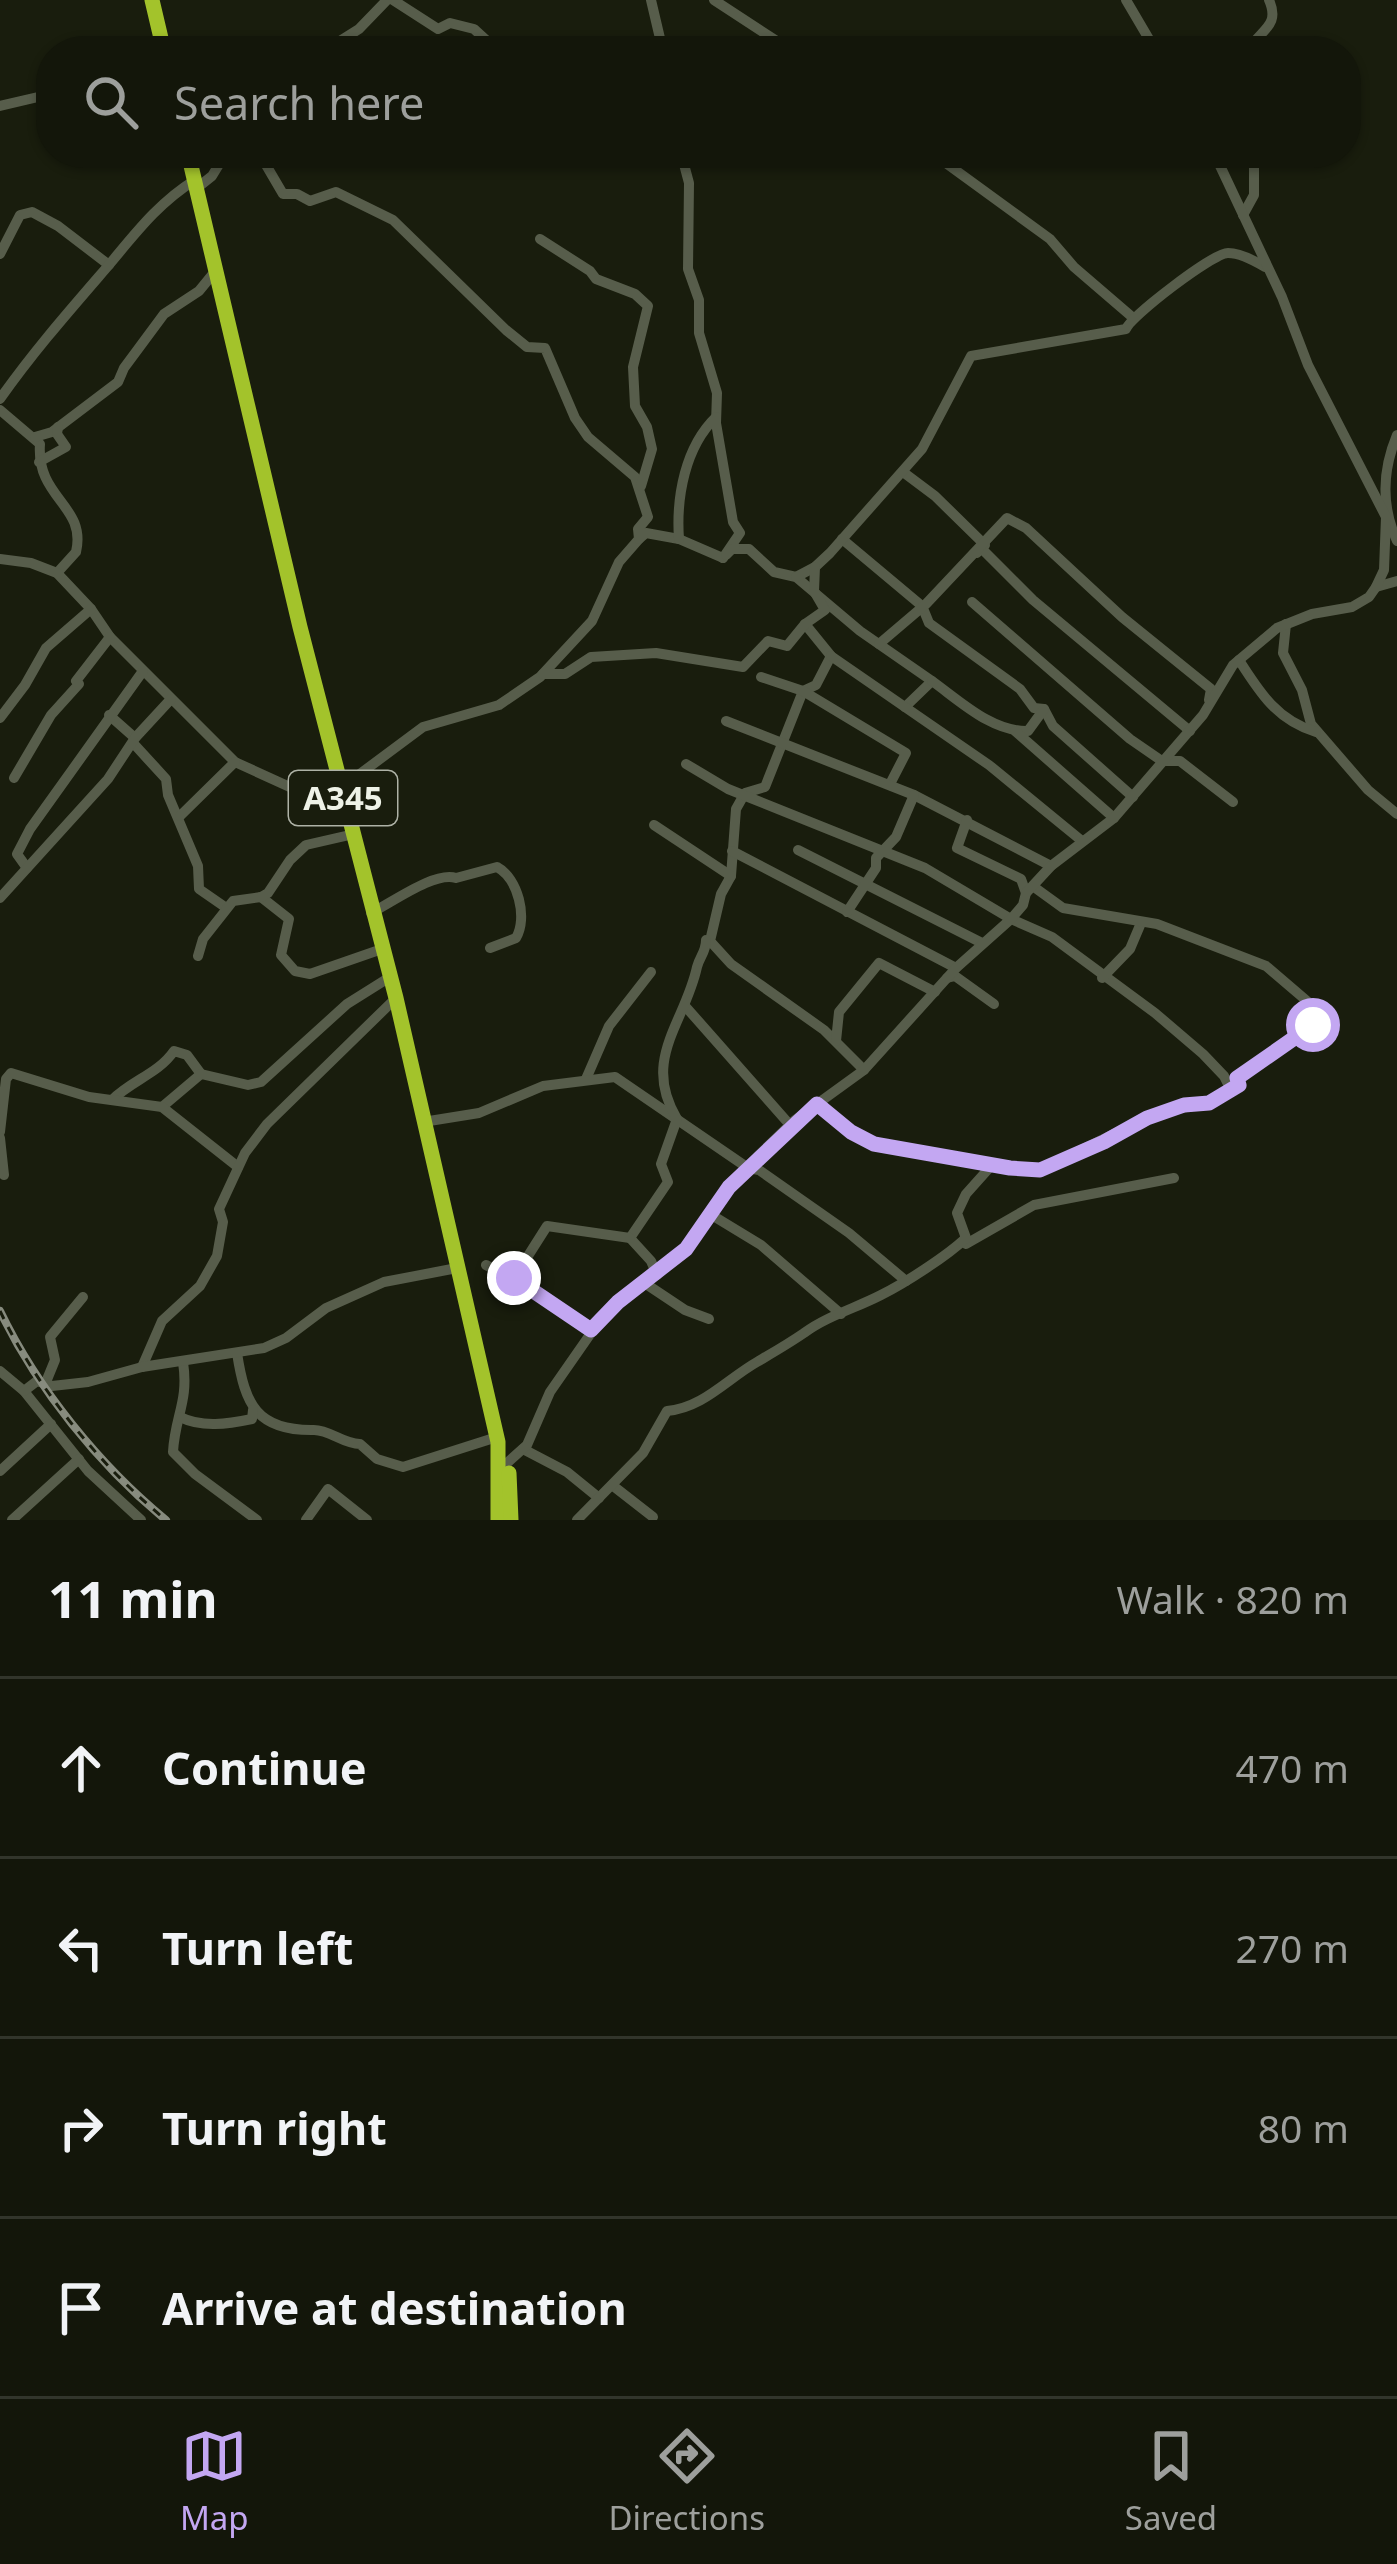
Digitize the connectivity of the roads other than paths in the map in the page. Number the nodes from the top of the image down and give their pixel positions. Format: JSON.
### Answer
{"nodes":[{"id":1,"x":152,"y":0,"type":"edge"},
{"id":2,"x":390,"y":0,"type":"edge"},
{"id":3,"x":651,"y":0,"type":"edge"},
{"id":4,"x":714,"y":0,"type":"edge"},
{"id":5,"x":1126,"y":0,"type":"edge"},
{"id":6,"x":1269,"y":0,"type":"edge"},
{"id":7,"x":160,"y":36,"type":"edge"},
{"id":8,"x":347,"y":36,"type":"edge"},
{"id":9,"x":481,"y":36,"type":"edge"},
{"id":10,"x":659,"y":36,"type":"edge"},
{"id":11,"x":769,"y":36,"type":"edge"},
{"id":12,"x":1147,"y":36,"type":"edge"},
{"id":13,"x":1262,"y":36,"type":"edge"},
{"id":14,"x":36,"y":98,"type":"edge"},
{"id":15,"x":0,"y":106,"type":"edge"},
{"id":16,"x":191,"y":168,"type":"edge"},
{"id":17,"x":216,"y":168,"type":"edge"},
{"id":18,"x":268,"y":168,"type":"edge"},
{"id":19,"x":685,"y":168,"type":"edge"},
{"id":20,"x":953,"y":168,"type":"edge"},
{"id":21,"x":1221,"y":168,"type":"edge"},
{"id":22,"x":1254,"y":168,"type":"edge"},
{"id":23,"x":195,"y":184,"type":"junction"},
{"id":24,"x":1243,"y":215,"type":"junction"},
{"id":25,"x":540,"y":239,"type":"dead end"},
{"id":26,"x":0,"y":254,"type":"edge"},
{"id":27,"x":109,"y":265,"type":"junction"},
{"id":28,"x":217,"y":269,"type":"junction"},
{"id":29,"x":1269,"y":269,"type":"junction"},
{"id":30,"x":1131,"y":316,"type":"junction"},
{"id":31,"x":0,"y":399,"type":"edge"},
{"id":32,"x":0,"y":410,"type":"edge"},
{"id":33,"x":716,"y":417,"type":"junction"},
{"id":34,"x":58,"y":427,"type":"junction"},
{"id":35,"x":1397,"y":434,"type":"edge"},
{"id":36,"x":35,"y":437,"type":"junction"},
{"id":37,"x":39,"y":462,"type":"junction"},
{"id":38,"x":903,"y":472,"type":"junction"},
{"id":39,"x":640,"y":486,"type":"junction"},
{"id":40,"x":1386,"y":517,"type":"junction"},
{"id":41,"x":639,"y":539,"type":"junction"},
{"id":42,"x":679,"y":539,"type":"junction"},
{"id":43,"x":842,"y":539,"type":"junction"},
{"id":44,"x":1397,"y":541,"type":"edge"},
{"id":45,"x":982,"y":542,"type":"junction"},
{"id":46,"x":723,"y":558,"type":"junction"},
{"id":47,"x":0,"y":559,"type":"edge"},
{"id":48,"x":1001,"y":561,"type":"dead end"},
{"id":49,"x":815,"y":567,"type":"junction"},
{"id":50,"x":57,"y":573,"type":"junction"},
{"id":51,"x":952,"y":575,"type":"junction"},
{"id":52,"x":796,"y":577,"type":"junction"},
{"id":53,"x":1397,"y":580,"type":"edge"},
{"id":54,"x":1376,"y":586,"type":"junction"},
{"id":55,"x":814,"y":591,"type":"junction"},
{"id":56,"x":972,"y":602,"type":"dead end"},
{"id":57,"x":922,"y":606,"type":"junction"},
{"id":58,"x":91,"y":609,"type":"junction"},
{"id":59,"x":805,"y":624,"type":"junction"},
{"id":60,"x":1286,"y":624,"type":"junction"},
{"id":61,"x":110,"y":637,"type":"junction"},
{"id":62,"x":879,"y":644,"type":"junction"},
{"id":63,"x":831,"y":656,"type":"junction"},
{"id":64,"x":1239,"y":660,"type":"junction"},
{"id":65,"x":143,"y":671,"type":"junction"},
{"id":66,"x":543,"y":674,"type":"junction"},
{"id":67,"x":761,"y":676,"type":"dead end"},
{"id":68,"x":932,"y":681,"type":"junction"},
{"id":69,"x":803,"y":691,"type":"junction"},
{"id":70,"x":171,"y":699,"type":"junction"},
{"id":71,"x":905,"y":707,"type":"junction"},
{"id":72,"x":1044,"y":709,"type":"junction"},
{"id":73,"x":1207,"y":710,"type":"junction"},
{"id":74,"x":109,"y":715,"type":"junction"},
{"id":75,"x":0,"y":718,"type":"edge"},
{"id":76,"x":726,"y":721,"type":"dead end"},
{"id":77,"x":1015,"y":731,"type":"junction"},
{"id":78,"x":1190,"y":731,"type":"junction"},
{"id":79,"x":1319,"y":734,"type":"junction"},
{"id":80,"x":135,"y":741,"type":"junction"},
{"id":81,"x":785,"y":743,"type":"junction"},
{"id":82,"x":1162,"y":761,"type":"junction"},
{"id":83,"x":235,"y":762,"type":"junction"},
{"id":84,"x":686,"y":764,"type":"dead end"},
{"id":85,"x":14,"y":778,"type":"dead end"},
{"id":86,"x":890,"y":784,"type":"junction"},
{"id":87,"x":341,"y":788,"type":"junction"},
{"id":88,"x":728,"y":789,"type":"junction"},
{"id":89,"x":745,"y":793,"type":"junction"},
{"id":90,"x":914,"y":795,"type":"junction"},
{"id":91,"x":1133,"y":797,"type":"junction"},
{"id":92,"x":1233,"y":802,"type":"dead end"},
{"id":93,"x":347,"y":813,"type":"junction"},
{"id":94,"x":1397,"y":814,"type":"edge"},
{"id":95,"x":180,"y":816,"type":"junction"},
{"id":96,"x":1114,"y":818,"type":"junction"},
{"id":97,"x":967,"y":820,"type":"junction"},
{"id":98,"x":654,"y":825,"type":"dead end"},
{"id":99,"x":736,"y":829,"type":"junction"},
{"id":100,"x":354,"y":833,"type":"junction"},
{"id":101,"x":1082,"y":841,"type":"junction"},
{"id":102,"x":798,"y":850,"type":"dead end"},
{"id":103,"x":732,"y":851,"type":"junction"},
{"id":104,"x":882,"y":853,"type":"junction"},
{"id":105,"x":1051,"y":866,"type":"junction"},
{"id":106,"x":27,"y":868,"type":"junction"},
{"id":107,"x":730,"y":876,"type":"junction"},
{"id":108,"x":865,"y":880,"type":"junction"},
{"id":109,"x":1030,"y":890,"type":"junction"},
{"id":110,"x":721,"y":894,"type":"junction"},
{"id":111,"x":261,"y":897,"type":"junction"},
{"id":112,"x":0,"y":898,"type":"edge"},
{"id":113,"x":225,"y":907,"type":"junction"},
{"id":114,"x":847,"y":912,"type":"junction"},
{"id":115,"x":371,"y":913,"type":"junction"},
{"id":116,"x":1011,"y":919,"type":"junction"},
{"id":117,"x":1141,"y":923,"type":"junction"},
{"id":118,"x":982,"y":943,"type":"junction"},
{"id":119,"x":490,"y":948,"type":"dead end"},
{"id":120,"x":382,"y":949,"type":"junction"},
{"id":121,"x":706,"y":949,"type":"junction"},
{"id":122,"x":198,"y":956,"type":"dead end"},
{"id":123,"x":651,"y":972,"type":"dead end"},
{"id":124,"x":951,"y":973,"type":"junction"},
{"id":125,"x":390,"y":977,"type":"junction"},
{"id":126,"x":1102,"y":978,"type":"junction"},
{"id":127,"x":935,"y":992,"type":"junction"},
{"id":128,"x":771,"y":993,"type":"junction"},
{"id":129,"x":396,"y":998,"type":"junction"},
{"id":130,"x":994,"y":1004,"type":"dead end"},
{"id":131,"x":685,"y":1006,"type":"junction"},
{"id":132,"x":836,"y":1042,"type":"junction"},
{"id":133,"x":864,"y":1070,"type":"junction"},
{"id":134,"x":201,"y":1074,"type":"junction"},
{"id":135,"x":586,"y":1078,"type":"junction"},
{"id":136,"x":1231,"y":1090,"type":"junction"},
{"id":137,"x":112,"y":1100,"type":"junction"},
{"id":138,"x":817,"y":1104,"type":"junction"},
{"id":139,"x":162,"y":1107,"type":"junction"},
{"id":140,"x":677,"y":1119,"type":"junction"},
{"id":141,"x":423,"y":1123,"type":"junction"},
{"id":142,"x":790,"y":1125,"type":"junction"},
{"id":143,"x":0,"y":1135,"type":"edge"},
{"id":144,"x":991,"y":1166,"type":"junction"},
{"id":145,"x":238,"y":1167,"type":"junction"},
{"id":146,"x":748,"y":1168,"type":"junction"},
{"id":147,"x":4,"y":1175,"type":"dead end"},
{"id":148,"x":1174,"y":1178,"type":"dead end"},
{"id":149,"x":710,"y":1214,"type":"junction"},
{"id":150,"x":630,"y":1238,"type":"junction"},
{"id":151,"x":948,"y":1255,"type":"junction"},
{"id":152,"x":486,"y":1265,"type":"dead end"},
{"id":153,"x":457,"y":1268,"type":"junction"},
{"id":154,"x":514,"y":1278,"type":"junction"},
{"id":155,"x":652,"y":1280,"type":"junction"},
{"id":156,"x":906,"y":1281,"type":"junction"},
{"id":157,"x":83,"y":1297,"type":"dead end"},
{"id":158,"x":841,"y":1314,"type":"junction"},
{"id":159,"x":709,"y":1319,"type":"dead end"},
{"id":160,"x":591,"y":1330,"type":"junction"},
{"id":161,"x":236,"y":1353,"type":"junction"},
{"id":162,"x":184,"y":1362,"type":"junction"},
{"id":163,"x":142,"y":1367,"type":"junction"},
{"id":164,"x":3,"y":1378,"type":"edge"},
{"id":165,"x":46,"y":1382,"type":"junction"},
{"id":166,"x":24,"y":1391,"type":"junction"},
{"id":167,"x":254,"y":1410,"type":"junction"},
{"id":168,"x":180,"y":1417,"type":"junction"},
{"id":169,"x":51,"y":1424,"type":"junction"},
{"id":170,"x":498,"y":1439,"type":"junction"},
{"id":171,"x":523,"y":1449,"type":"junction"},
{"id":172,"x":79,"y":1459,"type":"junction"},
{"id":173,"x":507,"y":1463,"type":"junction"},
{"id":174,"x":0,"y":1471,"type":"edge"},
{"id":175,"x":612,"y":1485,"type":"junction"},
{"id":176,"x":599,"y":1498,"type":"junction"},
{"id":177,"x":653,"y":1517,"type":"edge"},
{"id":178,"x":581,"y":1519,"type":"edge"},
{"id":179,"x":12,"y":1520,"type":"edge"},
{"id":180,"x":141,"y":1520,"type":"edge"},
{"id":181,"x":257,"y":1520,"type":"edge"},
{"id":182,"x":306,"y":1520,"type":"edge"},
{"id":183,"x":367,"y":1520,"type":"edge"},
{"id":184,"x":498,"y":1520,"type":"edge"},
{"id":185,"x":511,"y":1520,"type":"edge"}],
"edges":[{"from":1,"to":7,"type":"highway"},
{"from":2,"to":8,"type":"street"},
{"from":2,"to":9,"type":"street"},
{"from":3,"to":10,"type":"street"},
{"from":4,"to":11,"type":"street"},
{"from":5,"to":12,"type":"street"},
{"from":6,"to":13,"type":"street"},
{"from":14,"to":15,"type":"street"},
{"from":16,"to":23,"type":"highway","number":"A345"},
{"from":17,"to":23,"type":"street"},
{"from":18,"to":39,"type":"street"},
{"from":19,"to":33,"type":"street"},
{"from":20,"to":30,"type":"street"},
{"from":21,"to":24,"type":"street"},
{"from":22,"to":24,"type":"street"},
{"from":23,"to":27,"type":"street"},
{"from":23,"to":28,"type":"highway","number":"A345"},
{"from":24,"to":29,"type":"street"},
{"from":25,"to":39,"type":"street"},
{"from":26,"to":27,"type":"street"},
{"from":27,"to":31,"type":"street"},
{"from":28,"to":34,"type":"street"},
{"from":28,"to":87,"type":"highway","number":"A345"},
{"from":29,"to":30,"type":"street"},
{"from":29,"to":40,"type":"street"},
{"from":30,"to":38,"type":"street"},
{"from":32,"to":36,"type":"street"},
{"from":33,"to":42,"type":"street"},
{"from":33,"to":46,"type":"street"},
{"from":34,"to":36,"type":"street"},
{"from":34,"to":37,"type":"street"},
{"from":35,"to":40,"type":"street"},
{"from":36,"to":37,"type":"street"},
{"from":37,"to":50,"type":"street"},
{"from":38,"to":43,"type":"street"},
{"from":38,"to":45,"type":"street"},
{"from":39,"to":41,"type":"street"},
{"from":40,"to":44,"type":"street"},
{"from":40,"to":54,"type":"street"},
{"from":41,"to":42,"type":"street"},
{"from":41,"to":66,"type":"street"},
{"from":42,"to":46,"type":"street"},
{"from":43,"to":49,"type":"street"},
{"from":43,"to":57,"type":"street"},
{"from":45,"to":48,"type":"street"},
{"from":45,"to":51,"type":"street"},
{"from":45,"to":73,"type":"street"},
{"from":46,"to":52,"type":"street"},
{"from":47,"to":50,"type":"street"},
{"from":49,"to":52,"type":"street"},
{"from":49,"to":55,"type":"street"},
{"from":50,"to":58,"type":"street"},
{"from":51,"to":57,"type":"street"},
{"from":51,"to":78,"type":"street"},
{"from":52,"to":55,"type":"street"},
{"from":53,"to":54,"type":"street"},
{"from":54,"to":60,"type":"street"},
{"from":55,"to":59,"type":"street"},
{"from":55,"to":62,"type":"street"},
{"from":56,"to":82,"type":"street"},
{"from":57,"to":62,"type":"street"},
{"from":57,"to":72,"type":"street"},
{"from":58,"to":61,"type":"street"},
{"from":58,"to":75,"type":"street"},
{"from":59,"to":63,"type":"street"},
{"from":59,"to":66,"type":"street"},
{"from":60,"to":64,"type":"street"},
{"from":60,"to":79,"type":"street"},
{"from":61,"to":65,"type":"street"},
{"from":61,"to":85,"type":"street"},
{"from":62,"to":68,"type":"street"},
{"from":63,"to":69,"type":"street"},
{"from":63,"to":71,"type":"street"},
{"from":64,"to":73,"type":"street"},
{"from":64,"to":79,"type":"street"},
{"from":65,"to":70,"type":"street"},
{"from":65,"to":74,"type":"street"},
{"from":66,"to":87,"type":"street"},
{"from":67,"to":69,"type":"street"},
{"from":68,"to":71,"type":"street"},
{"from":68,"to":77,"type":"street"},
{"from":69,"to":81,"type":"street"},
{"from":69,"to":86,"type":"street"},
{"from":70,"to":80,"type":"street"},
{"from":70,"to":83,"type":"street"},
{"from":71,"to":101,"type":"street"},
{"from":72,"to":77,"type":"street"},
{"from":72,"to":91,"type":"street"},
{"from":73,"to":78,"type":"street"},
{"from":74,"to":80,"type":"street"},
{"from":74,"to":106,"type":"street"},
{"from":76,"to":81,"type":"street"},
{"from":77,"to":96,"type":"street"},
{"from":78,"to":82,"type":"street"},
{"from":79,"to":94,"type":"street"},
{"from":80,"to":95,"type":"street"},
{"from":80,"to":106,"type":"street"},
{"from":81,"to":86,"type":"street"},
{"from":81,"to":89,"type":"street"},
{"from":82,"to":91,"type":"street"},
{"from":82,"to":92,"type":"street"},
{"from":83,"to":93,"type":"street"},
{"from":83,"to":95,"type":"street"},
{"from":84,"to":88,"type":"street"},
{"from":86,"to":90,"type":"street"},
{"from":87,"to":93,"type":"highway","number":"A345"},
{"from":88,"to":89,"type":"street"},
{"from":88,"to":99,"type":"street"},
{"from":89,"to":99,"type":"street"},
{"from":89,"to":104,"type":"street"},
{"from":90,"to":97,"type":"street"},
{"from":90,"to":104,"type":"street"},
{"from":91,"to":96,"type":"street"},
{"from":93,"to":100,"type":"highway","number":"A345"},
{"from":95,"to":113,"type":"street"},
{"from":96,"to":101,"type":"street"},
{"from":97,"to":105,"type":"street"},
{"from":97,"to":109,"type":"street"},
{"from":98,"to":107,"type":"street"},
{"from":99,"to":103,"type":"street"},
{"from":100,"to":111,"type":"street"},
{"from":100,"to":115,"type":"highway","number":"A345"},
{"from":101,"to":105,"type":"street"},
{"from":102,"to":108,"type":"street"},
{"from":103,"to":107,"type":"street"},
{"from":103,"to":114,"type":"street"},
{"from":104,"to":108,"type":"street"},
{"from":104,"to":116,"type":"street"},
{"from":105,"to":109,"type":"street"},
{"from":106,"to":112,"type":"street"},
{"from":107,"to":110,"type":"street"},
{"from":108,"to":114,"type":"street"},
{"from":108,"to":118,"type":"street"},
{"from":109,"to":116,"type":"street"},
{"from":109,"to":117,"type":"street"},
{"from":110,"to":121,"type":"street"},
{"from":110,"to":128,"type":"street"},
{"from":111,"to":113,"type":"street"},
{"from":111,"to":120,"type":"street"},
{"from":113,"to":122,"type":"street"},
{"from":114,"to":124,"type":"street"},
{"from":115,"to":119,"type":"street"},
{"from":115,"to":120,"type":"highway","number":"A345"},
{"from":116,"to":118,"type":"street"},
{"from":116,"to":126,"type":"street"},
{"from":117,"to":126,"type":"street"},
{"from":117,"to":136,"type":"street"},
{"from":118,"to":124,"type":"street"},
{"from":120,"to":125,"type":"highway","number":"A345"},
{"from":121,"to":128,"type":"street"},
{"from":121,"to":131,"type":"street"},
{"from":123,"to":135,"type":"street"},
{"from":124,"to":127,"type":"street"},
{"from":124,"to":130,"type":"street"},
{"from":125,"to":129,"type":"highway","number":"A345"},
{"from":125,"to":134,"type":"street"},
{"from":126,"to":136,"type":"street"},
{"from":127,"to":132,"type":"street"},
{"from":127,"to":133,"type":"street"},
{"from":128,"to":132,"type":"street"},
{"from":129,"to":141,"type":"highway","number":"A345"},
{"from":129,"to":145,"type":"street"},
{"from":131,"to":140,"type":"street"},
{"from":131,"to":142,"type":"street"},
{"from":132,"to":133,"type":"street"},
{"from":133,"to":138,"type":"street"},
{"from":134,"to":137,"type":"street"},
{"from":134,"to":139,"type":"street"},
{"from":135,"to":140,"type":"street"},
{"from":135,"to":141,"type":"street"},
{"from":136,"to":144,"type":"street"},
{"from":137,"to":139,"type":"street"},
{"from":137,"to":143,"type":"street"},
{"from":138,"to":142,"type":"street"},
{"from":138,"to":144,"type":"street"},
{"from":139,"to":145,"type":"street"},
{"from":140,"to":146,"type":"street"},
{"from":140,"to":150,"type":"street"},
{"from":141,"to":153,"type":"highway","number":"A345"},
{"from":142,"to":146,"type":"street"},
{"from":143,"to":147,"type":"street"},
{"from":144,"to":151,"type":"street"},
{"from":145,"to":163,"type":"street"},
{"from":146,"to":149,"type":"street"},
{"from":146,"to":156,"type":"street"},
{"from":148,"to":151,"type":"street"},
{"from":149,"to":155,"type":"street"},
{"from":149,"to":158,"type":"street"},
{"from":150,"to":154,"type":"street"},
{"from":150,"to":155,"type":"street"},
{"from":151,"to":156,"type":"street"},
{"from":152,"to":154,"type":"street"},
{"from":153,"to":161,"type":"street"},
{"from":153,"to":170,"type":"highway","number":"A345"},
{"from":154,"to":160,"type":"street"},
{"from":155,"to":159,"type":"street"},
{"from":155,"to":160,"type":"street"},
{"from":156,"to":158,"type":"street"},
{"from":157,"to":165,"type":"street"},
{"from":158,"to":175,"type":"street"},
{"from":160,"to":171,"type":"street"},
{"from":161,"to":162,"type":"street"},
{"from":161,"to":167,"type":"street"},
{"from":162,"to":163,"type":"street"},
{"from":162,"to":168,"type":"street"},
{"from":163,"to":165,"type":"street"},
{"from":164,"to":166,"type":"street"},
{"from":165,"to":166,"type":"street"},
{"from":166,"to":169,"type":"street"},
{"from":167,"to":168,"type":"street"},
{"from":167,"to":170,"type":"street"},
{"from":168,"to":181,"type":"street"},
{"from":169,"to":172,"type":"street"},
{"from":169,"to":174,"type":"street"},
{"from":170,"to":173,"type":"highway","number":"A345"},
{"from":170,"to":184,"type":"highway","number":"A345"},
{"from":171,"to":173,"type":"street"},
{"from":171,"to":176,"type":"street"},
{"from":172,"to":179,"type":"street"},
{"from":172,"to":180,"type":"street"},
{"from":173,"to":185,"type":"highway","number":"A345"},
{"from":175,"to":176,"type":"street"},
{"from":175,"to":177,"type":"street"},
{"from":176,"to":178,"type":"street"},
{"from":182,"to":183,"type":"street"}]}
